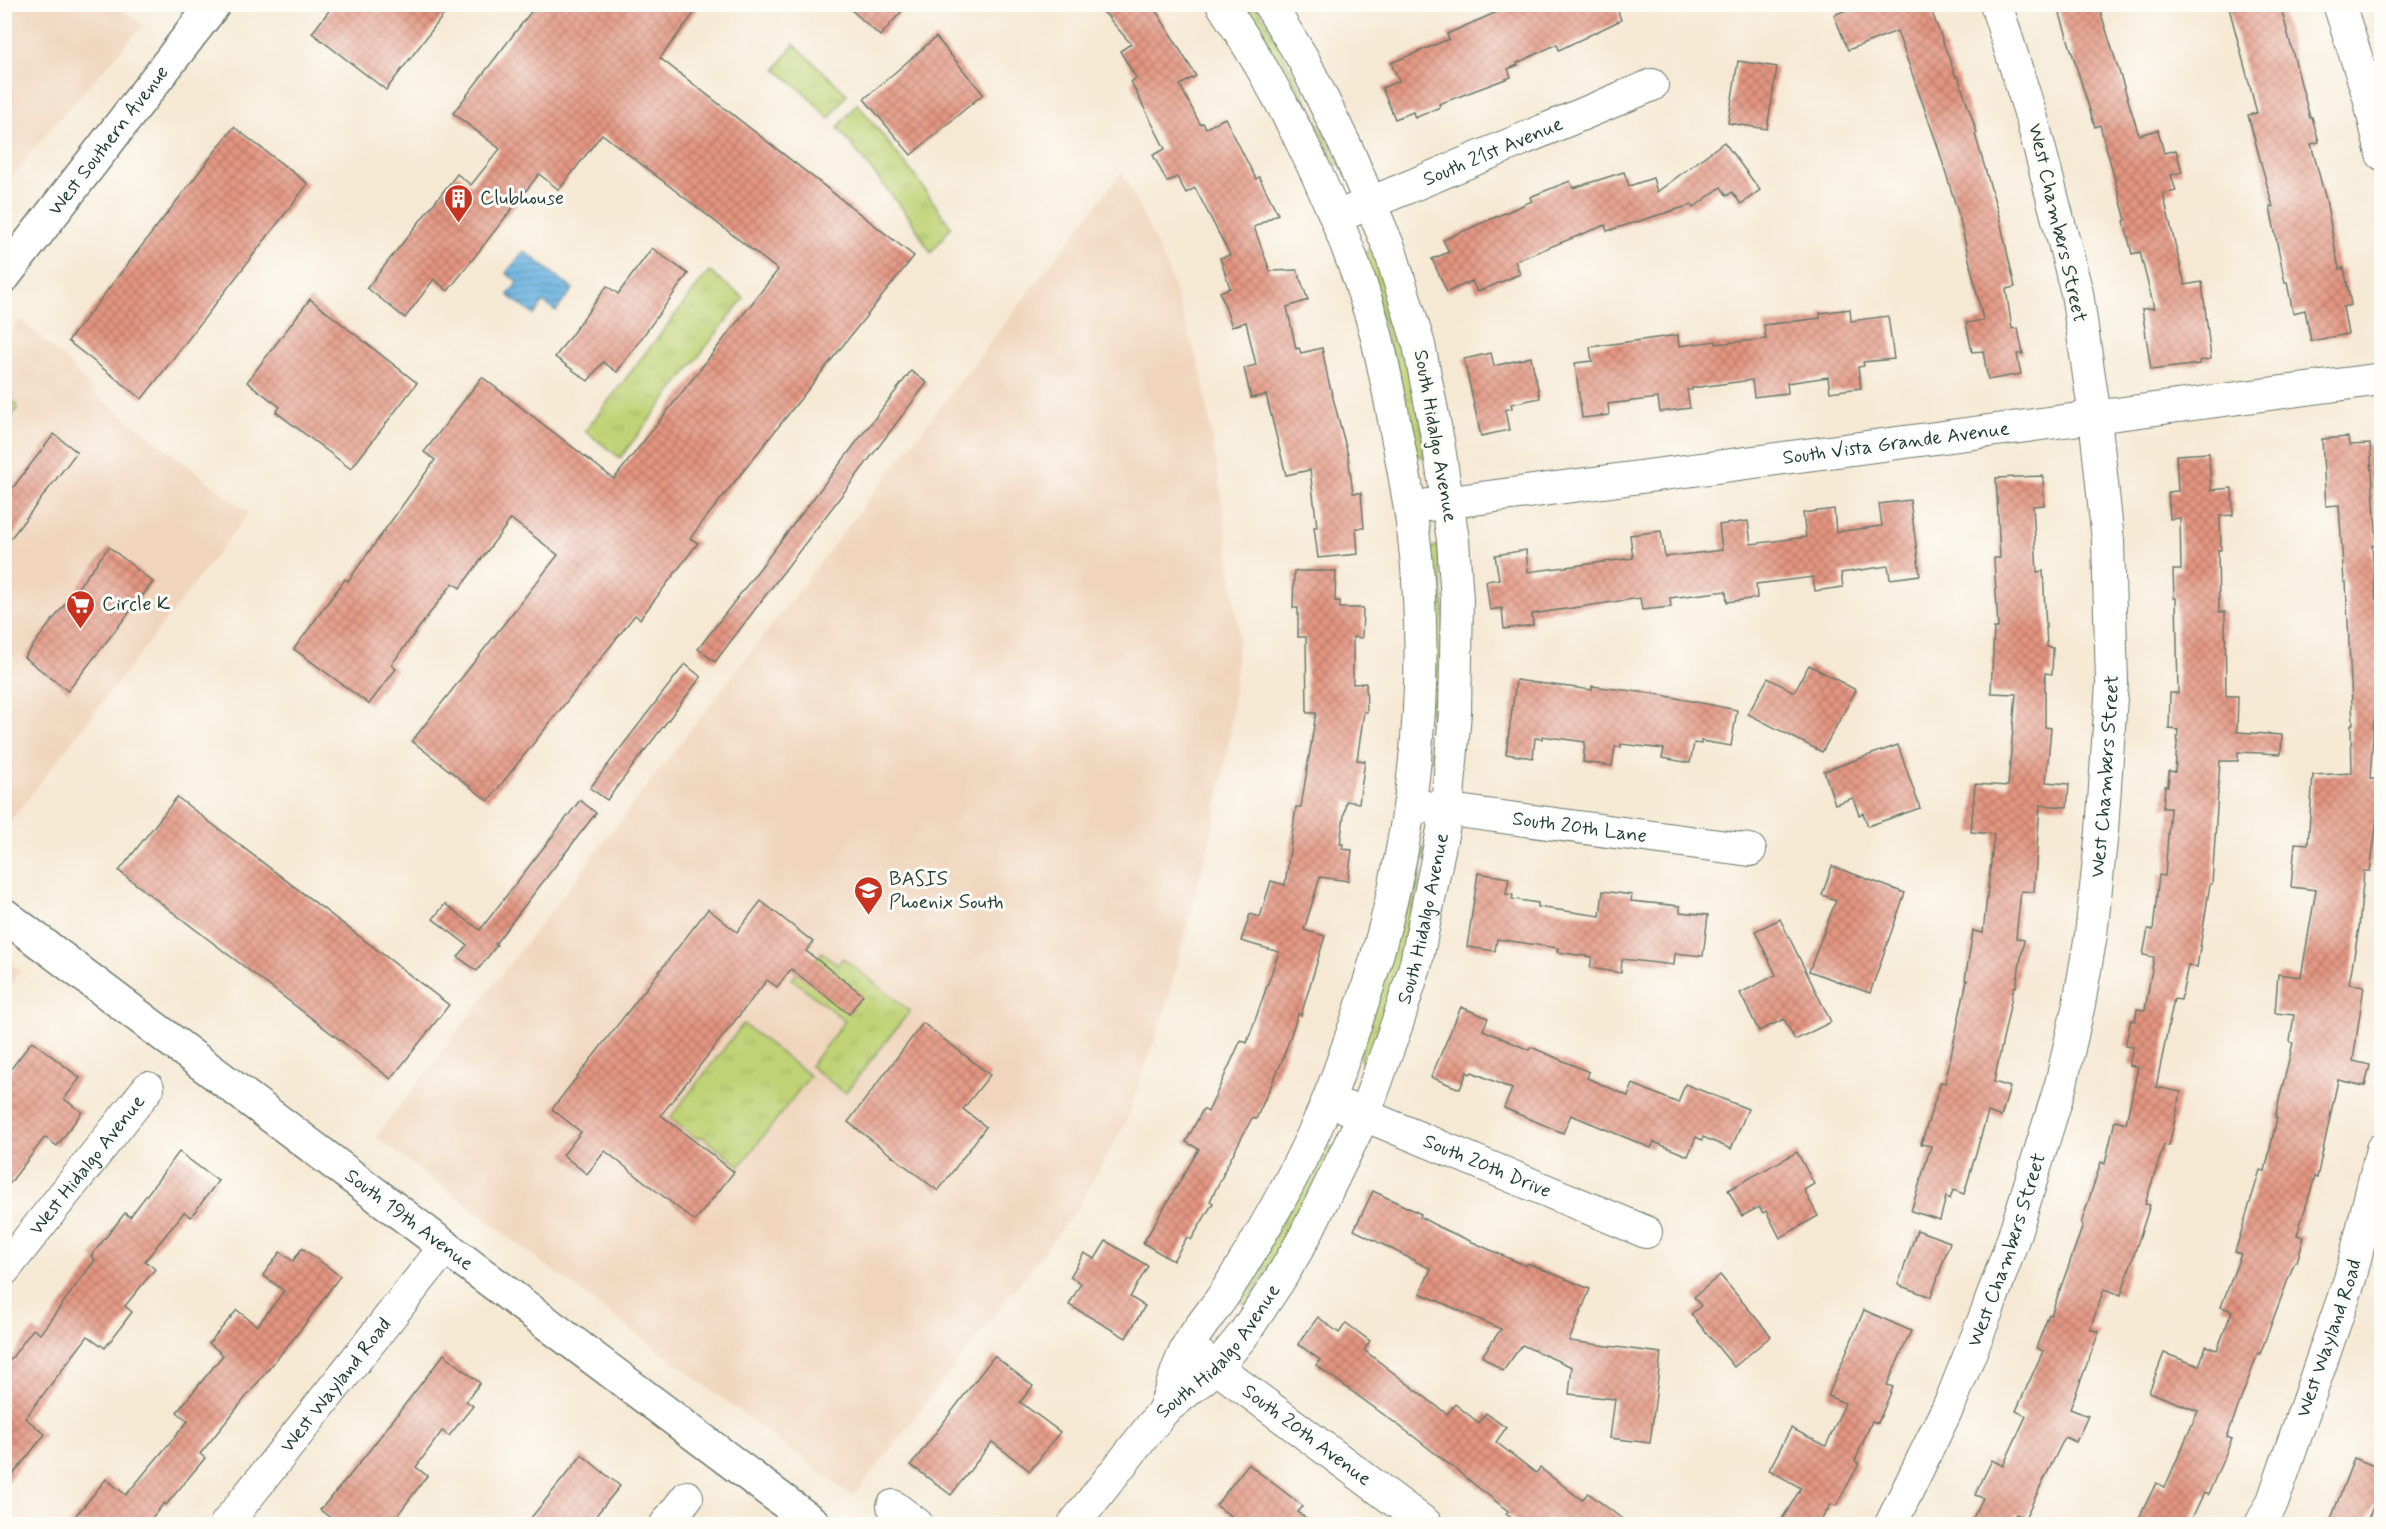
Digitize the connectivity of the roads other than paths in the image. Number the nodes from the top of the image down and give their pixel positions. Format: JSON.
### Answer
{"nodes":[{"id":1,"x":213,"y":4,"type":"edge"},
{"id":2,"x":1222,"y":4,"type":"edge"},
{"id":3,"x":1269,"y":4,"type":"edge"},
{"id":4,"x":1996,"y":4,"type":"edge"},
{"id":5,"x":2339,"y":4,"type":"edge"},
{"id":6,"x":1652,"y":85,"type":"dead end"},
{"id":7,"x":2382,"y":154,"type":"edge"},
{"id":8,"x":1369,"y":204,"type":"junction"},
{"id":9,"x":1336,"y":218,"type":"junction"},
{"id":10,"x":4,"y":276,"type":"edge"},
{"id":11,"x":2382,"y":379,"type":"edge"},
{"id":12,"x":2094,"y":417,"type":"junction"},
{"id":13,"x":1449,"y":502,"type":"junction"},
{"id":14,"x":1410,"y":507,"type":"junction"},
{"id":15,"x":1411,"y":805,"type":"junction"},
{"id":16,"x":1447,"y":810,"type":"junction"},
{"id":17,"x":1750,"y":850,"type":"dead end"},
{"id":18,"x":4,"y":915,"type":"edge"},
{"id":19,"x":148,"y":1088,"type":"dead end"},
{"id":20,"x":1328,"y":1101,"type":"junction"},
{"id":21,"x":1365,"y":1113,"type":"junction"},
{"id":22,"x":2382,"y":1149,"type":"edge"},
{"id":23,"x":1646,"y":1232,"type":"dead end"},
{"id":24,"x":445,"y":1247,"type":"junction"},
{"id":25,"x":4,"y":1270,"type":"edge"},
{"id":26,"x":1188,"y":1346,"type":"junction"},
{"id":27,"x":1216,"y":1368,"type":"junction"},
{"id":28,"x":1164,"y":1410,"type":"junction"},
{"id":29,"x":687,"y":1497,"type":"dead end"},
{"id":30,"x":226,"y":1524,"type":"edge"},
{"id":31,"x":666,"y":1524,"type":"edge"},
{"id":32,"x":814,"y":1524,"type":"edge"},
{"id":33,"x":1074,"y":1524,"type":"edge"},
{"id":34,"x":1426,"y":1524,"type":"edge"},
{"id":35,"x":1892,"y":1524,"type":"edge"},
{"id":36,"x":2261,"y":1524,"type":"edge"}],
"edges":[{"from":1,"to":10,"type":"main road","name":"West Southern Avenue"},
{"from":2,"to":9,"type":"street","name":"South Hidalgo Avenue"},
{"from":3,"to":8,"type":"street","name":"South Hidalgo Avenue"},
{"from":4,"to":12,"type":"street","name":"West Chambers Street"},
{"from":5,"to":7,"type":"street"},
{"from":6,"to":8,"type":"street","name":"South 21st Avenue"},
{"from":8,"to":9,"type":"street","name":"South 21st Avenue"},
{"from":8,"to":13,"type":"street","name":"South Hidalgo Avenue"},
{"from":9,"to":14,"type":"street","name":"South Hidalgo Avenue"},
{"from":11,"to":12,"type":"street","name":"South Vista Grande Avenue"},
{"from":12,"to":13,"type":"street","name":"South Vista Grande Avenue"},
{"from":12,"to":35,"type":"street","name":"West Chambers Street"},
{"from":13,"to":14,"type":"street","name":"South Vista Grande Avenue"},
{"from":13,"to":16,"type":"street","name":"South Hidalgo Avenue"},
{"from":14,"to":15,"type":"street","name":"South Hidalgo Avenue"},
{"from":15,"to":16,"type":"street","name":"South 20th Lane"},
{"from":15,"to":20,"type":"street","name":"South Hidalgo Avenue"},
{"from":16,"to":17,"type":"street","name":"South 20th Lane"},
{"from":16,"to":21,"type":"street","name":"South Hidalgo Avenue"},
{"from":18,"to":24,"type":"main road","name":"South 19th Avenue"},
{"from":19,"to":25,"type":"street","name":"West Hidalgo Avenue"},
{"from":20,"to":21,"type":"street","name":"South 20th Drive"},
{"from":20,"to":26,"type":"street","name":"South Hidalgo Avenue"},
{"from":21,"to":23,"type":"street","name":"South 20th Drive"},
{"from":21,"to":27,"type":"street","name":"South Hidalgo Avenue"},
{"from":22,"to":36,"type":"street","name":"West Wayland Road"},
{"from":24,"to":30,"type":"street","name":"West Wayland Road"},
{"from":24,"to":32,"type":"main road","name":"South 19th Avenue"},
{"from":26,"to":27,"type":"street","name":"South 20th Avenue"},
{"from":26,"to":28,"type":"street","name":"South Hidalgo Avenue"},
{"from":27,"to":28,"type":"street","name":"South Hidalgo Avenue"},
{"from":27,"to":34,"type":"street","name":"South 20th Avenue"},
{"from":28,"to":33,"type":"street"},
{"from":29,"to":31,"type":"street"}]}
